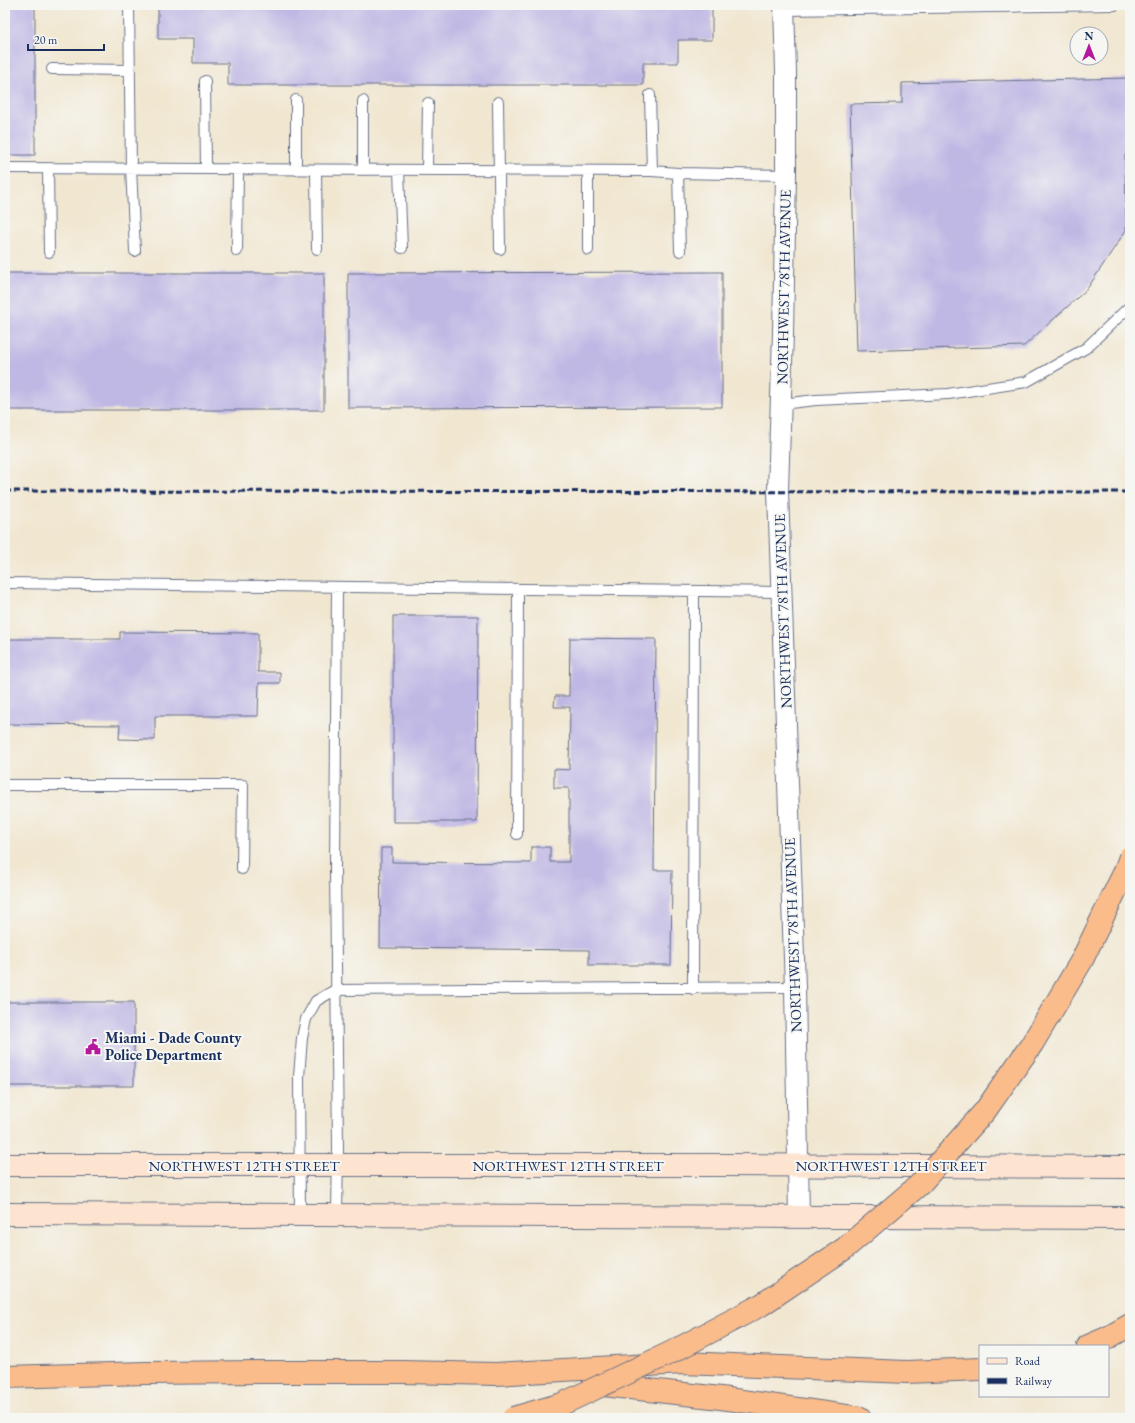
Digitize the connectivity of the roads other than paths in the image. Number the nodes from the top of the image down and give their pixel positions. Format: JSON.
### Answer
{"nodes":[{"id":1,"x":129,"y":5,"type":"edge"},
{"id":2,"x":1115,"y":5,"type":"edge"},
{"id":3,"x":784,"y":7,"type":"edge"},
{"id":4,"x":52,"y":69,"type":"dead end"},
{"id":5,"x":130,"y":70,"type":"junction"},
{"id":6,"x":205,"y":81,"type":"dead end"},
{"id":7,"x":650,"y":95,"type":"dead end"},
{"id":8,"x":296,"y":100,"type":"dead end"},
{"id":9,"x":363,"y":101,"type":"dead end"},
{"id":10,"x":498,"y":102,"type":"dead end"},
{"id":11,"x":428,"y":103,"type":"dead end"},
{"id":12,"x":5,"y":168,"type":"edge"},
{"id":13,"x":48,"y":168,"type":"junction"},
{"id":14,"x":131,"y":168,"type":"junction"},
{"id":15,"x":206,"y":169,"type":"junction"},
{"id":16,"x":238,"y":169,"type":"junction"},
{"id":17,"x":296,"y":170,"type":"junction"},
{"id":18,"x":316,"y":170,"type":"junction"},
{"id":19,"x":363,"y":170,"type":"junction"},
{"id":20,"x":399,"y":170,"type":"junction"},
{"id":21,"x":427,"y":170,"type":"junction"},
{"id":22,"x":499,"y":171,"type":"junction"},
{"id":23,"x":588,"y":171,"type":"junction"},
{"id":24,"x":652,"y":171,"type":"junction"},
{"id":25,"x":678,"y":173,"type":"junction"},
{"id":26,"x":786,"y":175,"type":"junction"},
{"id":27,"x":402,"y":248,"type":"dead end"},
{"id":28,"x":317,"y":249,"type":"dead end"},
{"id":29,"x":500,"y":249,"type":"dead end"},
{"id":30,"x":588,"y":250,"type":"dead end"},
{"id":31,"x":680,"y":250,"type":"dead end"},
{"id":32,"x":135,"y":251,"type":"dead end"},
{"id":33,"x":237,"y":251,"type":"dead end"},
{"id":34,"x":49,"y":252,"type":"dead end"},
{"id":35,"x":1130,"y":306,"type":"edge"},
{"id":36,"x":781,"y":404,"type":"junction"},
{"id":37,"x":5,"y":583,"type":"edge"},
{"id":38,"x":337,"y":588,"type":"junction"},
{"id":39,"x":518,"y":590,"type":"junction"},
{"id":40,"x":694,"y":591,"type":"junction"},
{"id":41,"x":782,"y":592,"type":"junction"},
{"id":42,"x":5,"y":784,"type":"edge"},
{"id":43,"x":517,"y":834,"type":"dead end"},
{"id":44,"x":1130,"y":857,"type":"edge"},
{"id":45,"x":242,"y":869,"type":"dead end"},
{"id":46,"x":795,"y":987,"type":"junction"},
{"id":47,"x":693,"y":988,"type":"junction"},
{"id":48,"x":335,"y":990,"type":"junction"},
{"id":49,"x":5,"y":1165,"type":"edge"},
{"id":50,"x":300,"y":1166,"type":"junction"},
{"id":51,"x":338,"y":1166,"type":"junction"},
{"id":52,"x":799,"y":1166,"type":"junction"},
{"id":53,"x":1130,"y":1167,"type":"edge"},
{"id":54,"x":5,"y":1214,"type":"edge"},
{"id":55,"x":300,"y":1215,"type":"junction"},
{"id":56,"x":337,"y":1215,"type":"junction"},
{"id":57,"x":799,"y":1217,"type":"junction"},
{"id":58,"x":1130,"y":1218,"type":"edge"},
{"id":59,"x":1130,"y":1325,"type":"edge"},
{"id":60,"x":1090,"y":1345,"type":"edge"},
{"id":61,"x":979,"y":1369,"type":"edge"},
{"id":62,"x":496,"y":1374,"type":"junction"},
{"id":63,"x":5,"y":1377,"type":"edge"},
{"id":64,"x":514,"y":1418,"type":"edge"},
{"id":65,"x":860,"y":1418,"type":"edge"}],
"edges":[{"from":1,"to":5,"type":"lane"},
{"from":2,"to":3,"type":"lane"},
{"from":3,"to":26,"type":"street","name":"NORTHWEST 78TH AVENUE"},
{"from":4,"to":5,"type":"lane"},
{"from":5,"to":14,"type":"lane"},
{"from":6,"to":15,"type":"lane"},
{"from":7,"to":24,"type":"lane"},
{"from":8,"to":17,"type":"lane"},
{"from":9,"to":19,"type":"lane"},
{"from":10,"to":22,"type":"lane"},
{"from":11,"to":21,"type":"lane"},
{"from":12,"to":13,"type":"lane"},
{"from":13,"to":14,"type":"lane"},
{"from":13,"to":34,"type":"lane"},
{"from":14,"to":15,"type":"lane"},
{"from":14,"to":32,"type":"lane"},
{"from":15,"to":16,"type":"lane"},
{"from":16,"to":17,"type":"lane"},
{"from":16,"to":33,"type":"lane"},
{"from":17,"to":18,"type":"lane"},
{"from":18,"to":19,"type":"lane"},
{"from":18,"to":28,"type":"lane"},
{"from":19,"to":20,"type":"lane"},
{"from":20,"to":21,"type":"lane"},
{"from":20,"to":27,"type":"lane"},
{"from":21,"to":22,"type":"lane"},
{"from":22,"to":23,"type":"lane"},
{"from":22,"to":29,"type":"lane"},
{"from":23,"to":24,"type":"lane"},
{"from":23,"to":30,"type":"lane"},
{"from":24,"to":25,"type":"lane"},
{"from":25,"to":26,"type":"lane"},
{"from":25,"to":31,"type":"lane"},
{"from":26,"to":36,"type":"street","name":"NORTHWEST 78TH AVENUE"},
{"from":35,"to":36,"type":"lane"},
{"from":36,"to":41,"type":"street","name":"NORTHWEST 78TH AVENUE"},
{"from":37,"to":38,"type":"lane"},
{"from":38,"to":39,"type":"lane"},
{"from":38,"to":48,"type":"lane"},
{"from":39,"to":40,"type":"lane"},
{"from":39,"to":43,"type":"lane"},
{"from":40,"to":41,"type":"lane"},
{"from":40,"to":47,"type":"lane"},
{"from":41,"to":46,"type":"street","name":"NORTHWEST 78TH AVENUE"},
{"from":42,"to":45,"type":"lane"},
{"from":44,"to":64,"type":"highway","bridge":true},
{"from":46,"to":47,"type":"lane"},
{"from":46,"to":52,"type":"street","name":"NORTHWEST 78TH AVENUE"},
{"from":47,"to":48,"type":"lane"},
{"from":48,"to":50,"type":"lane"},
{"from":48,"to":51,"type":"lane"},
{"from":49,"to":50,"type":"main road","name":"NORTHWEST 12TH STREET"},
{"from":50,"to":51,"type":"main road","name":"NORTHWEST 12TH STREET"},
{"from":50,"to":55,"type":"lane"},
{"from":51,"to":52,"type":"main road","name":"NORTHWEST 12TH STREET"},
{"from":51,"to":56,"type":"lane"},
{"from":52,"to":53,"type":"main road","name":"NORTHWEST 12TH STREET"},
{"from":52,"to":57,"type":"street","name":"NORTHWEST 78TH AVENUE"},
{"from":54,"to":55,"type":"main road"},
{"from":55,"to":56,"type":"main road"},
{"from":56,"to":57,"type":"main road"},
{"from":57,"to":58,"type":"main road"},
{"from":59,"to":60,"type":"highway"},
{"from":61,"to":62,"type":"highway"},
{"from":62,"to":63,"type":"highway"},
{"from":62,"to":65,"type":"highway"}]}
